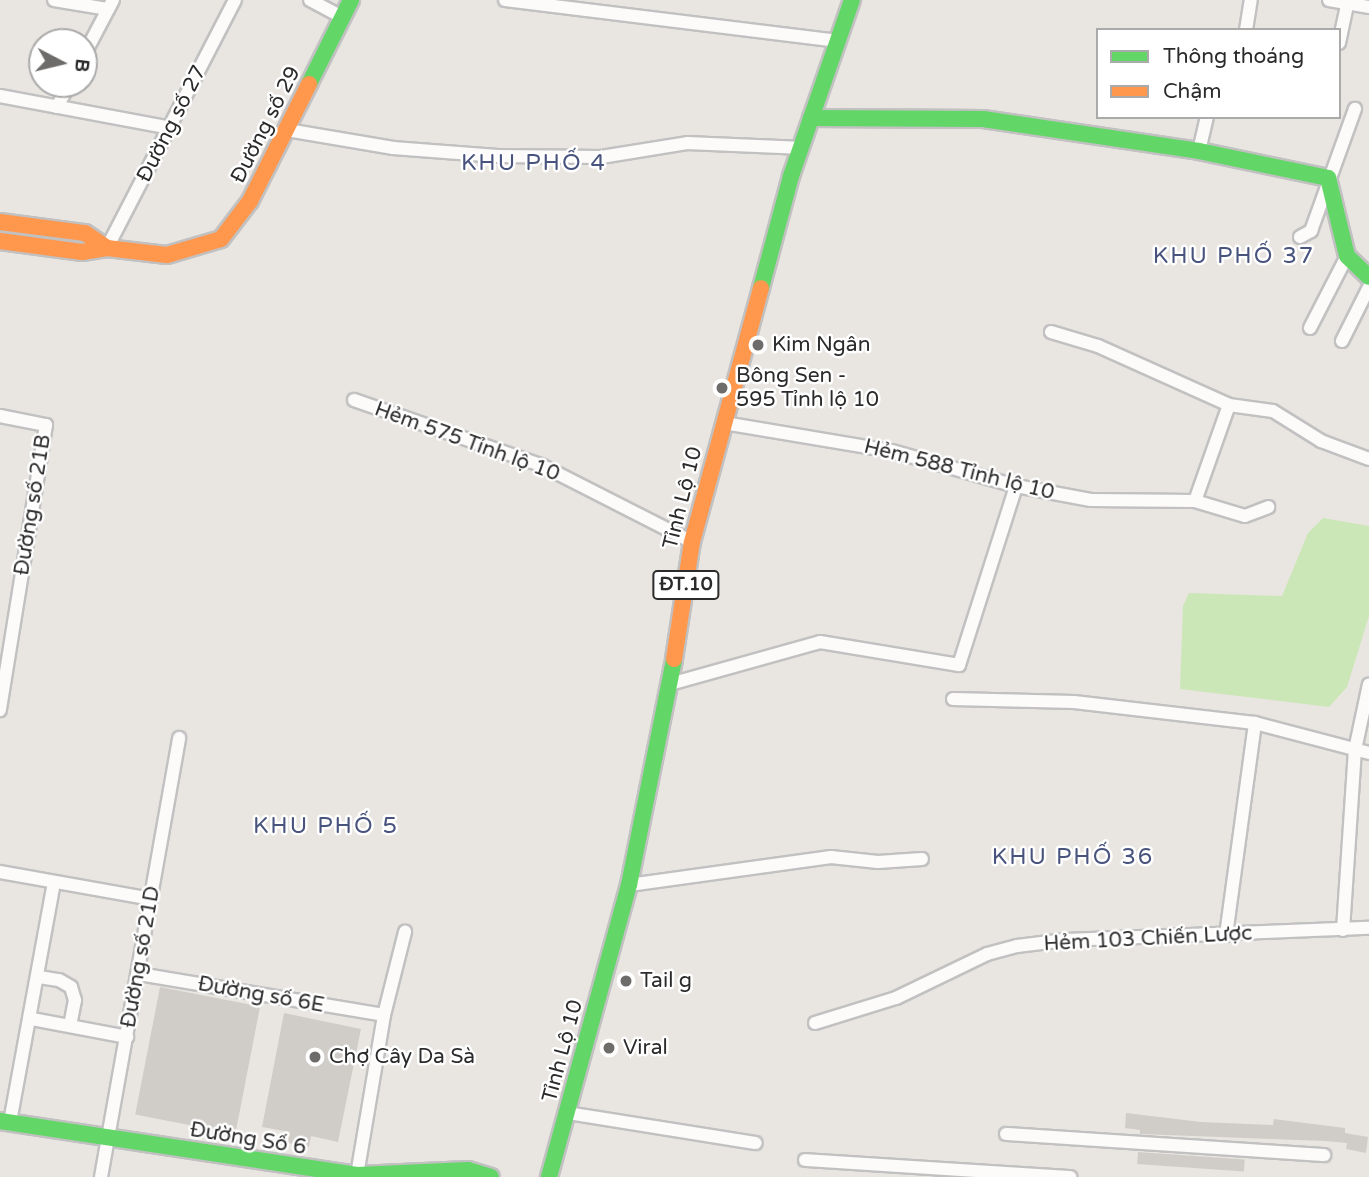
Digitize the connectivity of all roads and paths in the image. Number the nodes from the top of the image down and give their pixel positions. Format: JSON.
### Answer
{"nodes":[{"id":1,"x":54,"y":0,"type":"edge"},
{"id":2,"x":235,"y":0,"type":"edge"},
{"id":3,"x":310,"y":0,"type":"edge"},
{"id":4,"x":351,"y":0,"type":"edge"},
{"id":5,"x":505,"y":0,"type":"edge"},
{"id":6,"x":852,"y":0,"type":"edge"},
{"id":7,"x":1251,"y":0,"type":"edge"},
{"id":8,"x":1329,"y":0,"type":"edge"},
{"id":9,"x":1347,"y":4,"type":"junction"},
{"id":10,"x":110,"y":5,"type":"edge"},
{"id":11,"x":1369,"y":7,"type":"edge"},
{"id":12,"x":342,"y":16,"type":"junction"},
{"id":13,"x":98,"y":28,"type":"edge"},
{"id":14,"x":1246,"y":28,"type":"edge"},
{"id":15,"x":1341,"y":33,"type":"edge"},
{"id":16,"x":838,"y":41,"type":"junction"},
{"id":17,"x":0,"y":96,"type":"edge"},
{"id":18,"x":62,"y":98,"type":"edge"},
{"id":19,"x":57,"y":107,"type":"junction"},
{"id":20,"x":1354,"y":109,"type":"dead end"},
{"id":21,"x":811,"y":118,"type":"junction"},
{"id":22,"x":1207,"y":119,"type":"edge"},
{"id":23,"x":171,"y":128,"type":"junction"},
{"id":24,"x":287,"y":130,"type":"junction"},
{"id":25,"x":801,"y":148,"type":"junction"},
{"id":26,"x":1199,"y":150,"type":"junction"},
{"id":27,"x":1328,"y":178,"type":"junction"},
{"id":28,"x":0,"y":222,"type":"edge"},
{"id":29,"x":1300,"y":237,"type":"dead end"},
{"id":30,"x":0,"y":241,"type":"edge"},
{"id":31,"x":107,"y":248,"type":"junction"},
{"id":32,"x":1347,"y":256,"type":"junction"},
{"id":33,"x":1369,"y":277,"type":"edge"},
{"id":34,"x":1369,"y":287,"type":"edge"},
{"id":35,"x":1310,"y":328,"type":"dead end"},
{"id":36,"x":1051,"y":332,"type":"dead end"},
{"id":37,"x":1342,"y":341,"type":"dead end"},
{"id":38,"x":354,"y":401,"type":"dead end"},
{"id":39,"x":1228,"y":405,"type":"junction"},
{"id":40,"x":0,"y":416,"type":"edge"},
{"id":41,"x":724,"y":424,"type":"junction"},
{"id":42,"x":1369,"y":459,"type":"edge"},
{"id":43,"x":1016,"y":486,"type":"junction"},
{"id":44,"x":1195,"y":501,"type":"junction"},
{"id":45,"x":1268,"y":507,"type":"dead end"},
{"id":46,"x":692,"y":542,"type":"junction"},
{"id":47,"x":670,"y":684,"type":"junction"},
{"id":48,"x":1369,"y":684,"type":"edge"},
{"id":49,"x":953,"y":699,"type":"dead end"},
{"id":50,"x":0,"y":710,"type":"edge"},
{"id":51,"x":1255,"y":723,"type":"junction"},
{"id":52,"x":179,"y":738,"type":"dead end"},
{"id":53,"x":1355,"y":750,"type":"junction"},
{"id":54,"x":1369,"y":753,"type":"edge"},
{"id":55,"x":922,"y":859,"type":"dead end"},
{"id":56,"x":0,"y":872,"type":"edge"},
{"id":57,"x":54,"y":883,"type":"junction"},
{"id":58,"x":629,"y":885,"type":"junction"},
{"id":59,"x":151,"y":900,"type":"junction"},
{"id":60,"x":1369,"y":928,"type":"edge"},
{"id":61,"x":1343,"y":930,"type":"junction"},
{"id":62,"x":405,"y":932,"type":"dead end"},
{"id":63,"x":1226,"y":935,"type":"junction"},
{"id":64,"x":139,"y":974,"type":"junction"},
{"id":65,"x":39,"y":977,"type":"junction"},
{"id":66,"x":384,"y":1015,"type":"junction"},
{"id":67,"x":32,"y":1019,"type":"junction"},
{"id":68,"x":815,"y":1023,"type":"dead end"},
{"id":69,"x":70,"y":1026,"type":"junction"},
{"id":70,"x":127,"y":1037,"type":"junction"},
{"id":71,"x":568,"y":1113,"type":"junction"},
{"id":72,"x":5,"y":1121,"type":"edge"},
{"id":73,"x":1006,"y":1134,"type":"dead end"},
{"id":74,"x":110,"y":1138,"type":"junction"},
{"id":75,"x":756,"y":1143,"type":"dead end"},
{"id":76,"x":1324,"y":1155,"type":"dead end"},
{"id":77,"x":805,"y":1160,"type":"dead end"},
{"id":78,"x":295,"y":1173,"type":"edge"},
{"id":79,"x":356,"y":1175,"type":"edge"},
{"id":80,"x":101,"y":1177,"type":"edge"},
{"id":81,"x":491,"y":1177,"type":"edge"},
{"id":82,"x":549,"y":1177,"type":"edge"},
{"id":83,"x":1070,"y":1177,"type":"edge"}],
"edges":[{"from":1,"to":10,"type":"street"},
{"from":2,"to":23,"type":"street","name":"Đường số 27"},
{"from":3,"to":12,"type":"street"},
{"from":4,"to":12,"type":"street","name":"Đường số 29"},
{"from":5,"to":16,"type":"street"},
{"from":6,"to":16,"type":"street","name":"Tỉnh Lộ 10","number":"ĐT.10"},
{"from":7,"to":14,"type":"street"},
{"from":8,"to":9,"type":"street"},
{"from":9,"to":11,"type":"street"},
{"from":9,"to":15,"type":"street"},
{"from":10,"to":13,"type":"street"},
{"from":12,"to":24,"type":"street","name":"Đường số 29"},
{"from":16,"to":21,"type":"street","name":"Tỉnh Lộ 10","number":"ĐT.10"},
{"from":17,"to":19,"type":"street"},
{"from":18,"to":19,"type":"street"},
{"from":19,"to":23,"type":"street"},
{"from":20,"to":27,"type":"street"},
{"from":21,"to":25,"type":"street","name":"Tỉnh Lộ 10","number":"ĐT.10"},
{"from":21,"to":26,"type":"street"},
{"from":22,"to":26,"type":"street"},
{"from":23,"to":31,"type":"street","name":"Đường số 27"},
{"from":24,"to":25,"type":"street"},
{"from":24,"to":31,"type":"street","name":"Đường số 29"},
{"from":25,"to":41,"type":"street","name":"Tỉnh Lộ 10","number":"ĐT.10"},
{"from":26,"to":27,"type":"street"},
{"from":27,"to":29,"type":"street"},
{"from":27,"to":32,"type":"street"},
{"from":28,"to":31,"type":"street"},
{"from":30,"to":31,"type":"street"},
{"from":32,"to":33,"type":"street"},
{"from":32,"to":35,"type":"street"},
{"from":34,"to":37,"type":"street"},
{"from":36,"to":39,"type":"street"},
{"from":38,"to":46,"type":"street","name":"Hẻm 575 Tỉnh lộ 10"},
{"from":39,"to":42,"type":"street"},
{"from":39,"to":44,"type":"street"},
{"from":40,"to":50,"type":"street","name":"Đường số 21B"},
{"from":41,"to":43,"type":"street","name":"Hẻm 588 Tỉnh lộ 10"},
{"from":41,"to":46,"type":"street","name":"Tỉnh Lộ 10","number":"ĐT.10"},
{"from":43,"to":44,"type":"street","name":"Hẻm 588 Tỉnh lộ 10"},
{"from":43,"to":47,"type":"street"},
{"from":44,"to":45,"type":"street","name":"Hẻm 588 Tỉnh lộ 10"},
{"from":46,"to":47,"type":"street","name":"Tỉnh Lộ 10","number":"ĐT.10"},
{"from":47,"to":58,"type":"street","name":"Tỉnh Lộ 10","number":"ĐT.10"},
{"from":48,"to":53,"type":"street"},
{"from":49,"to":51,"type":"street"},
{"from":51,"to":53,"type":"street"},
{"from":51,"to":63,"type":"street"},
{"from":52,"to":59,"type":"street","name":"Đường số 21D"},
{"from":53,"to":54,"type":"street"},
{"from":53,"to":61,"type":"street"},
{"from":55,"to":58,"type":"street"},
{"from":56,"to":57,"type":"street"},
{"from":57,"to":59,"type":"street"},
{"from":57,"to":65,"type":"street"},
{"from":58,"to":71,"type":"street","name":"Tỉnh Lộ 10","number":"ĐT.10"},
{"from":59,"to":64,"type":"street","name":"Đường số 21D"},
{"from":60,"to":61,"type":"street","name":"Hẻm 103 Chiến Lược"},
{"from":61,"to":63,"type":"street","name":"Hẻm 103 Chiến Lược"},
{"from":62,"to":66,"type":"street"},
{"from":63,"to":68,"type":"street","name":"Hẻm 103 Chiến Lược"},
{"from":64,"to":66,"type":"street","name":"Đường số 6E"},
{"from":64,"to":70,"type":"street","name":"Đường số 21D"},
{"from":65,"to":67,"type":"street"},
{"from":65,"to":69,"type":"street"},
{"from":66,"to":79,"type":"street"},
{"from":67,"to":69,"type":"street"},
{"from":67,"to":72,"type":"street"},
{"from":69,"to":70,"type":"street"},
{"from":70,"to":74,"type":"street","name":"Đường số 21D"},
{"from":71,"to":75,"type":"street"},
{"from":71,"to":82,"type":"street","name":"Tỉnh Lộ 10","number":"ĐT.10"},
{"from":72,"to":74,"type":"street","name":"Đường Số 6"},
{"from":73,"to":76,"type":"street"},
{"from":74,"to":78,"type":"street","name":"Đường Số 6"},
{"from":74,"to":80,"type":"street","name":"Đường số 21D"},
{"from":77,"to":83,"type":"street"},
{"from":78,"to":79,"type":"street","name":"Đường Số 6"},
{"from":79,"to":81,"type":"street","name":"Đường Số 6"}]}
